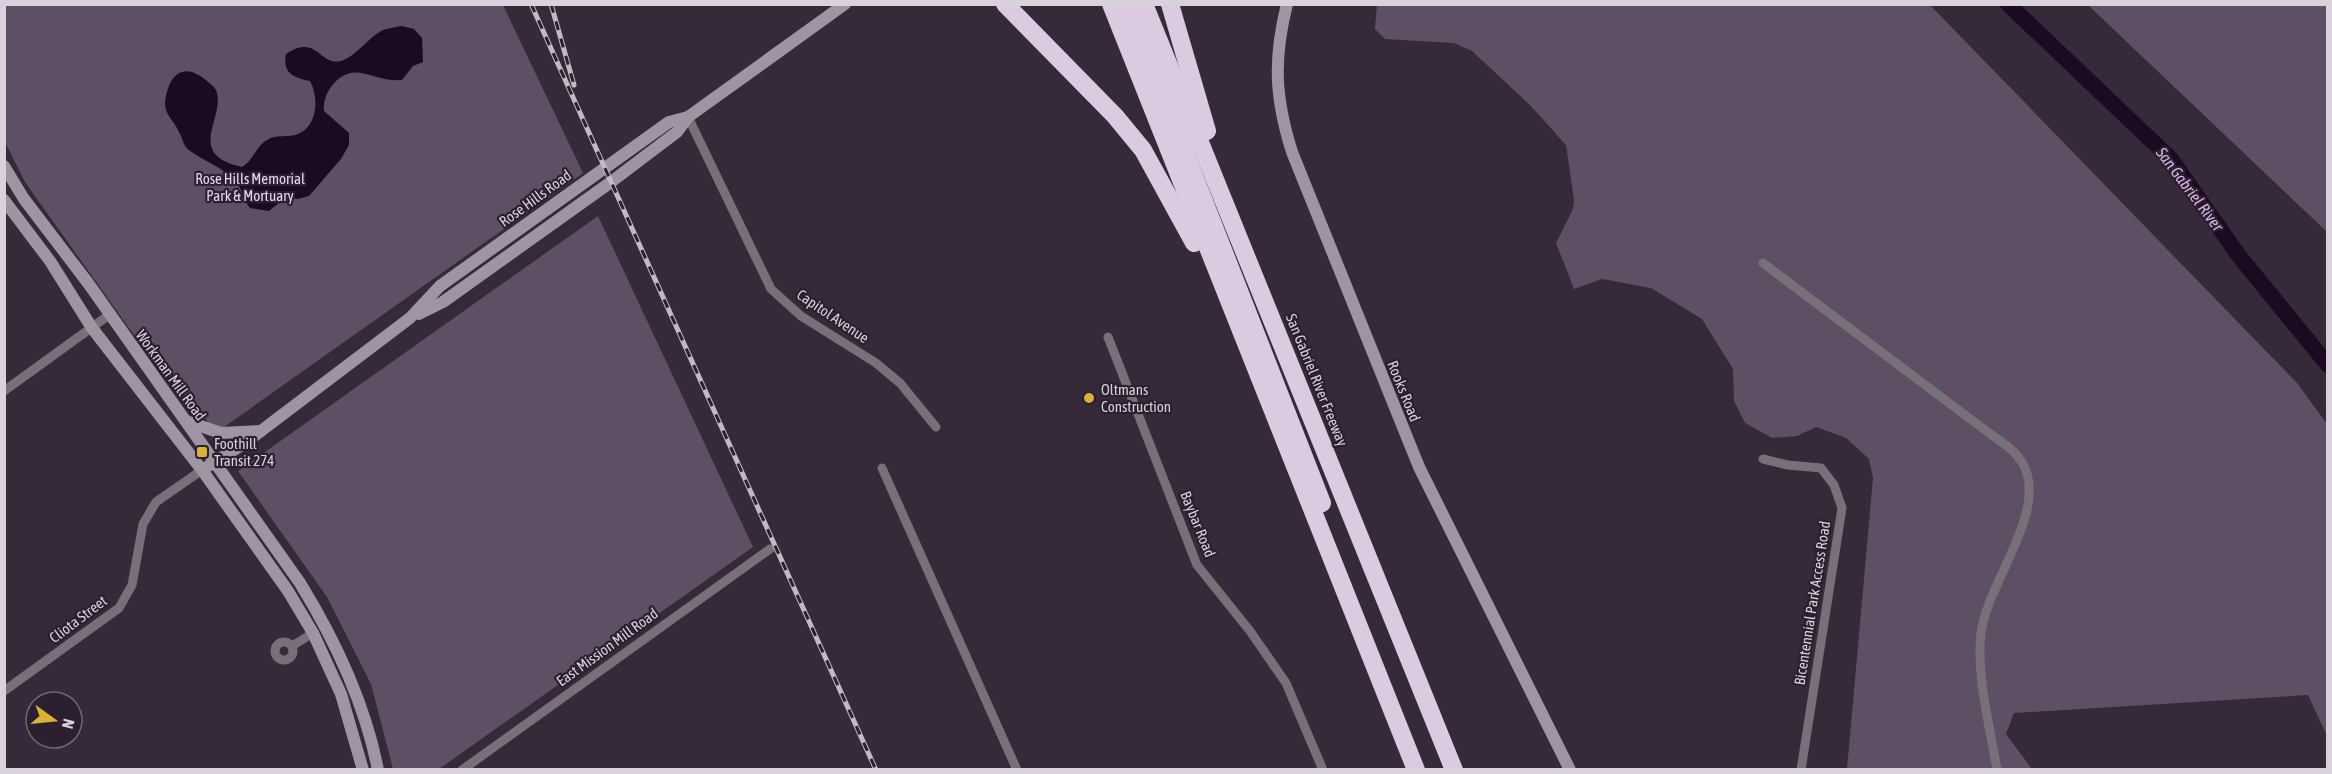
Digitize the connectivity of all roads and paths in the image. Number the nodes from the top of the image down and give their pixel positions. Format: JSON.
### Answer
{"nodes":[{"id":1,"x":845,"y":4,"type":"edge"},
{"id":2,"x":1005,"y":4,"type":"edge"},
{"id":3,"x":1111,"y":4,"type":"edge"},
{"id":4,"x":1127,"y":4,"type":"edge"},
{"id":5,"x":1144,"y":4,"type":"edge"},
{"id":6,"x":1170,"y":4,"type":"edge"},
{"id":7,"x":1287,"y":4,"type":"edge"},
{"id":8,"x":1179,"y":88,"type":"junction"},
{"id":9,"x":688,"y":117,"type":"junction"},
{"id":10,"x":4,"y":166,"type":"edge"},
{"id":11,"x":4,"y":200,"type":"edge"},
{"id":12,"x":1240,"y":239,"type":"junction"},
{"id":13,"x":1763,"y":263,"type":"dead end"},
{"id":14,"x":109,"y":315,"type":"junction"},
{"id":15,"x":92,"y":328,"type":"junction"},
{"id":16,"x":1108,"y":337,"type":"dead end"},
{"id":17,"x":1249,"y":352,"type":"junction"},
{"id":18,"x":4,"y":391,"type":"edge"},
{"id":19,"x":185,"y":420,"type":"junction"},
{"id":20,"x":936,"y":427,"type":"dead end"},
{"id":21,"x":261,"y":431,"type":"junction"},
{"id":22,"x":1763,"y":459,"type":"dead end"},
{"id":23,"x":215,"y":462,"type":"junction"},
{"id":24,"x":882,"y":468,"type":"dead end"},
{"id":25,"x":202,"y":470,"type":"junction"},
{"id":26,"x":770,"y":549,"type":"dead end"},
{"id":27,"x":268,"y":562,"type":"junction"},
{"id":28,"x":326,"y":626,"type":"junction"},
{"id":29,"x":313,"y":633,"type":"junction"},
{"id":30,"x":295,"y":644,"type":"dead end"},
{"id":31,"x":4,"y":692,"type":"edge"},
{"id":32,"x":363,"y":770,"type":"edge"},
{"id":33,"x":378,"y":770,"type":"edge"},
{"id":34,"x":462,"y":770,"type":"edge"},
{"id":35,"x":1017,"y":770,"type":"edge"},
{"id":36,"x":1323,"y":770,"type":"edge"},
{"id":37,"x":1416,"y":770,"type":"edge"},
{"id":38,"x":1429,"y":770,"type":"edge"},
{"id":39,"x":1442,"y":770,"type":"edge"},
{"id":40,"x":1454,"y":770,"type":"edge"},
{"id":41,"x":1570,"y":770,"type":"edge"},
{"id":42,"x":1801,"y":770,"type":"edge"},
{"id":43,"x":1997,"y":770,"type":"edge"}],
"edges":[{"from":1,"to":9,"type":"main road","name":"Rose Hills Road"},
{"from":2,"to":17,"type":"highway"},
{"from":3,"to":17,"type":"highway"},
{"from":4,"to":38,"type":"highway"},
{"from":5,"to":8,"type":"highway","name":"San Gabriel River Freeway"},
{"from":6,"to":12,"type":"highway"},
{"from":7,"to":41,"type":"main road","name":"Rooks Road"},
{"from":8,"to":12,"type":"highway","name":"San Gabriel River Freeway"},
{"from":8,"to":39,"type":"highway"},
{"from":9,"to":20,"type":"street","name":"Capitol Avenue"},
{"from":9,"to":21,"type":"main road","name":"Rose Hills Road"},
{"from":10,"to":14,"type":"main road","name":"Workman Mill Road"},
{"from":11,"to":15,"type":"main road"},
{"from":12,"to":40,"type":"highway","name":"San Gabriel River Freeway"},
{"from":13,"to":43,"type":"street"},
{"from":14,"to":15,"type":"street"},
{"from":14,"to":19,"type":"main road","name":"Workman Mill Road"},
{"from":15,"to":18,"type":"street"},
{"from":15,"to":25,"type":"main road"},
{"from":16,"to":36,"type":"street","name":"Baybar Road"},
{"from":17,"to":37,"type":"highway"},
{"from":19,"to":21,"type":"main road"},
{"from":19,"to":23,"type":"main road","name":"Workman Mill Road"},
{"from":21,"to":23,"type":"main road","name":"Rose Hills Road"},
{"from":22,"to":42,"type":"street","name":"Bicentennial Park Access Road"},
{"from":23,"to":25,"type":"main road","name":"Rose Hills Road"},
{"from":23,"to":28,"type":"main road","name":"Workman Mill Road"},
{"from":24,"to":35,"type":"street"},
{"from":25,"to":27,"type":"main road"},
{"from":25,"to":31,"type":"street","name":"Cliota Street"},
{"from":26,"to":34,"type":"street","name":"East Mission Mill Road"},
{"from":27,"to":28,"type":"main road"},
{"from":27,"to":29,"type":"main road"},
{"from":28,"to":33,"type":"main road","name":"Workman Mill Road"},
{"from":29,"to":30,"type":"street"},
{"from":29,"to":32,"type":"main road"}]}
